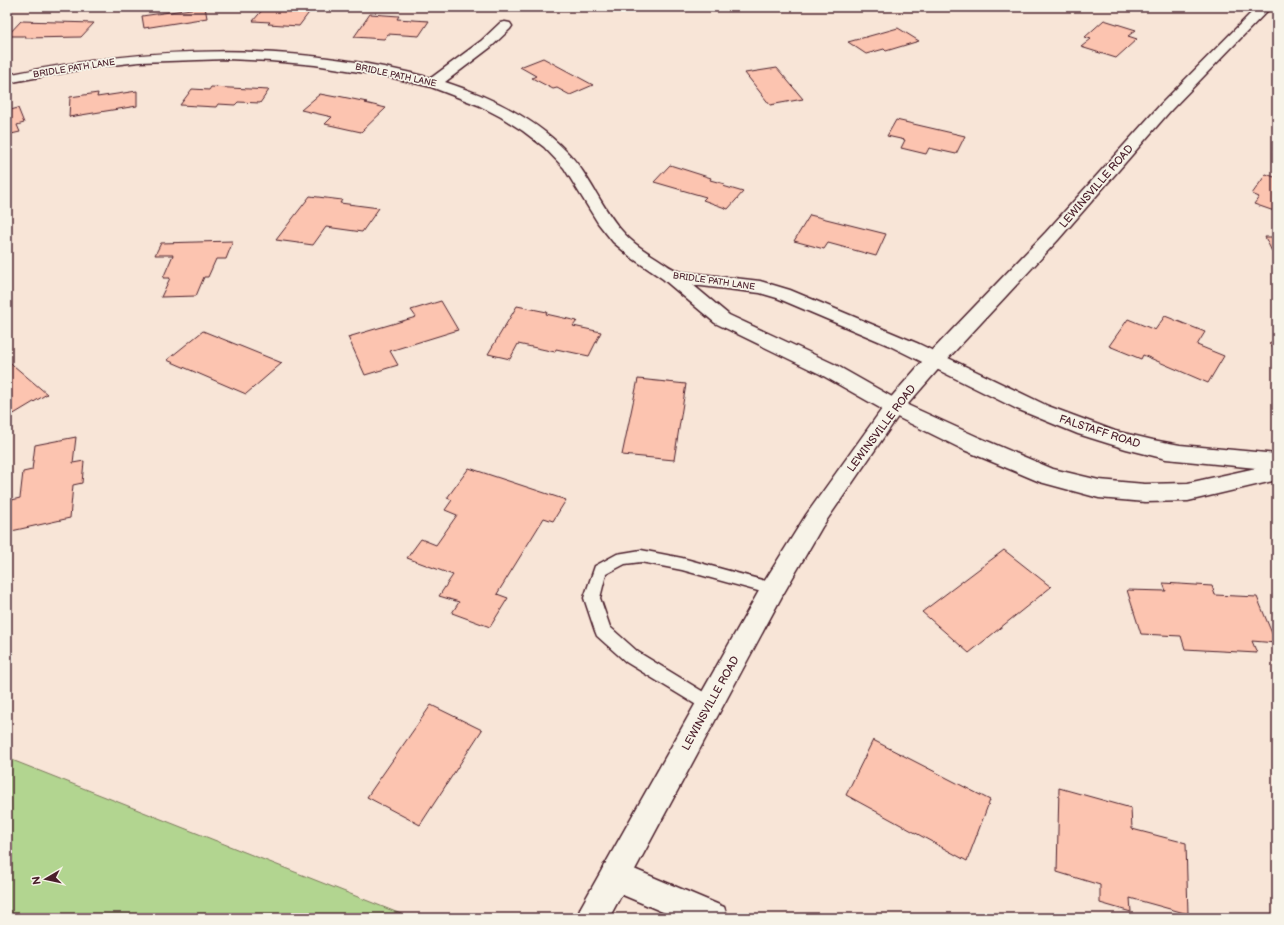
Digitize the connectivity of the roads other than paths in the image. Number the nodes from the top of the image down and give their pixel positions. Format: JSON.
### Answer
{"nodes":[{"id":1,"x":1264,"y":7,"type":"edge"},
{"id":2,"x":504,"y":26,"type":"dead end"},
{"id":3,"x":7,"y":79,"type":"edge"},
{"id":4,"x":434,"y":83,"type":"junction"},
{"id":5,"x":670,"y":275,"type":"junction"},
{"id":6,"x":935,"y":360,"type":"junction"},
{"id":7,"x":894,"y":407,"type":"junction"},
{"id":8,"x":1277,"y":462,"type":"edge"},
{"id":9,"x":1277,"y":472,"type":"edge"},
{"id":10,"x":774,"y":589,"type":"junction"},
{"id":11,"x":709,"y":704,"type":"junction"},
{"id":12,"x":615,"y":876,"type":"junction"},
{"id":13,"x":592,"y":918,"type":"edge"},
{"id":14,"x":713,"y":918,"type":"edge"}],
"edges":[{"from":1,"to":6,"type":"street","name":"LEWINSVILLE ROAD"},
{"from":2,"to":4,"type":"street"},
{"from":3,"to":4,"type":"street","name":"BRIDLE PATH LANE"},
{"from":4,"to":5,"type":"street","name":"BRIDLE PATH LANE"},
{"from":5,"to":6,"type":"street","name":"BRIDLE PATH LANE"},
{"from":5,"to":7,"type":"street"},
{"from":6,"to":7,"type":"street","name":"LEWINSVILLE ROAD"},
{"from":6,"to":8,"type":"street","name":"FALSTAFF ROAD"},
{"from":7,"to":9,"type":"street"},
{"from":7,"to":10,"type":"street","name":"LEWINSVILLE ROAD"},
{"from":10,"to":11,"type":"street","name":"LEWINSVILLE ROAD"},
{"from":10,"to":11,"type":"lane"},
{"from":11,"to":12,"type":"street","name":"LEWINSVILLE ROAD"},
{"from":12,"to":13,"type":"street","name":"LEWINSVILLE ROAD"},
{"from":12,"to":14,"type":"street"}]}
